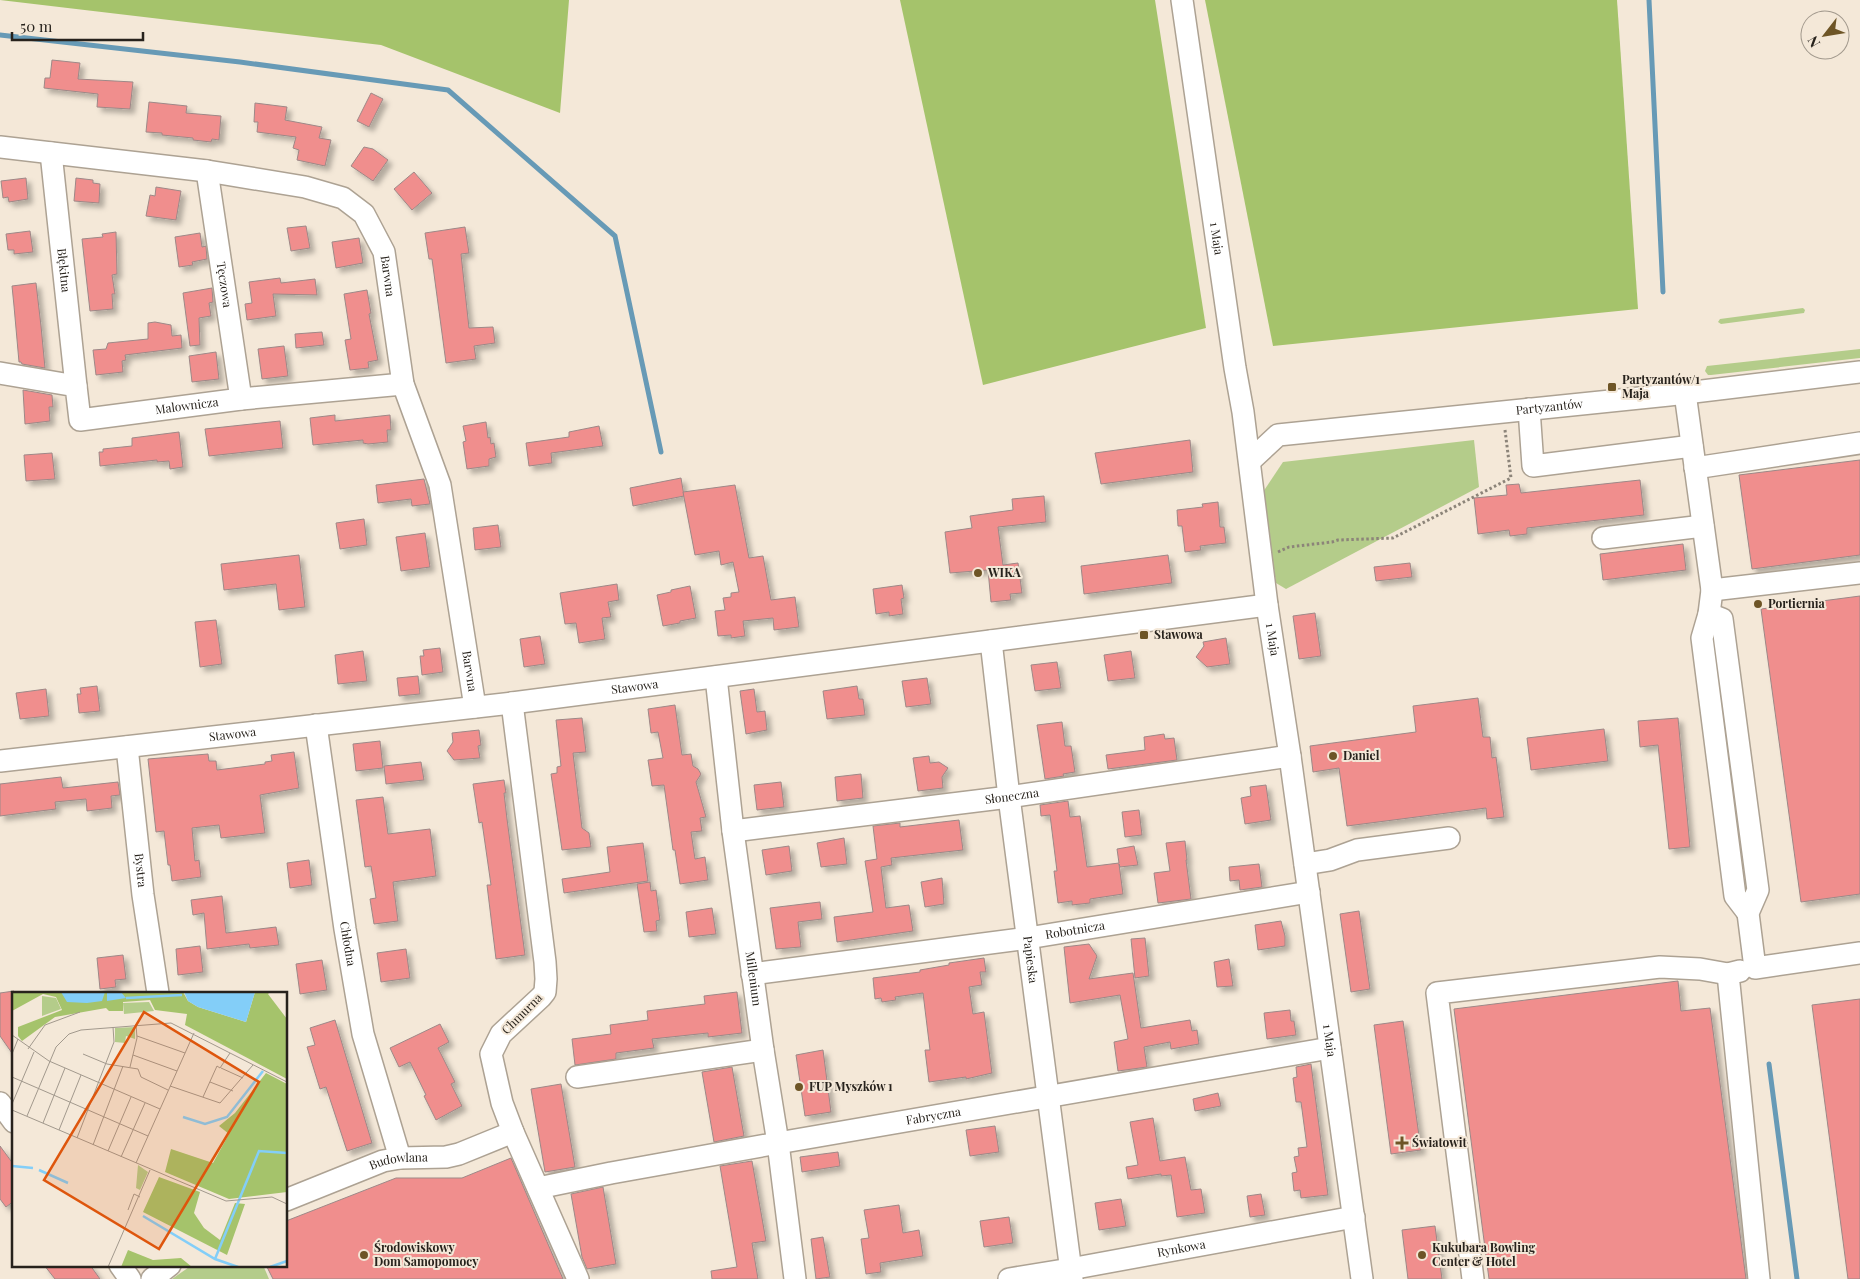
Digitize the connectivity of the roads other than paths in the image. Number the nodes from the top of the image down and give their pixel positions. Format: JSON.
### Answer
{"nodes":[{"id":1,"x":1182,"y":0,"type":"edge"},
{"id":2,"x":0,"y":147,"type":"edge"},
{"id":3,"x":51,"y":153,"type":"junction"},
{"id":4,"x":207,"y":171,"type":"junction"},
{"id":5,"x":1860,"y":372,"type":"edge"},
{"id":6,"x":0,"y":373,"type":"edge"},
{"id":7,"x":403,"y":384,"type":"junction"},
{"id":8,"x":76,"y":386,"type":"junction"},
{"id":9,"x":1685,"y":393,"type":"junction"},
{"id":10,"x":241,"y":399,"type":"junction"},
{"id":11,"x":1529,"y":409,"type":"junction"},
{"id":12,"x":1860,"y":443,"type":"edge"},
{"id":13,"x":1692,"y":446,"type":"junction"},
{"id":14,"x":1250,"y":461,"type":"junction"},
{"id":15,"x":1695,"y":468,"type":"junction"},
{"id":16,"x":1703,"y":526,"type":"junction"},
{"id":17,"x":1603,"y":538,"type":"dead end"},
{"id":18,"x":1860,"y":573,"type":"edge"},
{"id":19,"x":1712,"y":590,"type":"junction"},
{"id":20,"x":1267,"y":605,"type":"junction"},
{"id":21,"x":991,"y":641,"type":"junction"},
{"id":22,"x":716,"y":677,"type":"junction"},
{"id":23,"x":512,"y":703,"type":"junction"},
{"id":24,"x":475,"y":706,"type":"junction"},
{"id":25,"x":316,"y":725,"type":"junction"},
{"id":26,"x":127,"y":747,"type":"junction"},
{"id":27,"x":1290,"y":756,"type":"junction"},
{"id":28,"x":0,"y":761,"type":"edge"},
{"id":29,"x":1009,"y":797,"type":"junction"},
{"id":30,"x":733,"y":831,"type":"junction"},
{"id":31,"x":1449,"y":838,"type":"dead end"},
{"id":32,"x":1305,"y":864,"type":"junction"},
{"id":33,"x":1309,"y":892,"type":"junction"},
{"id":34,"x":1028,"y":938,"type":"junction"},
{"id":35,"x":1860,"y":954,"type":"edge"},
{"id":36,"x":1755,"y":968,"type":"junction"},
{"id":37,"x":752,"y":974,"type":"junction"},
{"id":38,"x":1728,"y":974,"type":"junction"},
{"id":39,"x":158,"y":992,"type":"edge"},
{"id":40,"x":1330,"y":1048,"type":"junction"},
{"id":41,"x":763,"y":1050,"type":"junction"},
{"id":42,"x":577,"y":1077,"type":"dead end"},
{"id":43,"x":1049,"y":1096,"type":"junction"},
{"id":44,"x":0,"y":1103,"type":"edge"},
{"id":45,"x":12,"y":1119,"type":"edge"},
{"id":46,"x":513,"y":1132,"type":"junction"},
{"id":47,"x":778,"y":1143,"type":"junction"},
{"id":48,"x":400,"y":1158,"type":"junction"},
{"id":49,"x":538,"y":1188,"type":"junction"},
{"id":50,"x":288,"y":1199,"type":"edge"},
{"id":51,"x":1354,"y":1217,"type":"junction"},
{"id":52,"x":121,"y":1266,"type":"edge"},
{"id":53,"x":169,"y":1266,"type":"edge"},
{"id":54,"x":1071,"y":1274,"type":"edge"},
{"id":55,"x":130,"y":1279,"type":"edge"},
{"id":56,"x":152,"y":1279,"type":"edge"},
{"id":57,"x":578,"y":1279,"type":"edge"},
{"id":58,"x":795,"y":1279,"type":"edge"},
{"id":59,"x":1009,"y":1279,"type":"edge"},
{"id":60,"x":1362,"y":1279,"type":"edge"},
{"id":61,"x":1473,"y":1279,"type":"edge"},
{"id":62,"x":1759,"y":1279,"type":"edge"}],
"edges":[{"from":1,"to":14,"type":"street","name":"1 Maja"},
{"from":2,"to":3,"type":"street","name":"Barwna"},
{"from":3,"to":4,"type":"street","name":"Barwna"},
{"from":3,"to":8,"type":"street","name":"Błękitna"},
{"from":4,"to":7,"type":"street","name":"Barwna"},
{"from":4,"to":10,"type":"street","name":"Tęczowa"},
{"from":5,"to":9,"type":"street","name":"Partyzantów"},
{"from":6,"to":8,"type":"street"},
{"from":7,"to":10,"type":"street","name":"Malownicza"},
{"from":7,"to":24,"type":"street","name":"Barwna"},
{"from":8,"to":10,"type":"street","name":"Malownicza"},
{"from":9,"to":11,"type":"street","name":"Partyzantów"},
{"from":9,"to":13,"type":"street"},
{"from":11,"to":13,"type":"street"},
{"from":11,"to":14,"type":"street","name":"Partyzantów"},
{"from":12,"to":15,"type":"street"},
{"from":13,"to":15,"type":"street"},
{"from":14,"to":20,"type":"street","name":"1 Maja"},
{"from":15,"to":16,"type":"street"},
{"from":16,"to":17,"type":"street"},
{"from":16,"to":19,"type":"street"},
{"from":18,"to":19,"type":"street"},
{"from":19,"to":36,"type":"street"},
{"from":20,"to":21,"type":"street","name":"Stawowa"},
{"from":20,"to":27,"type":"street","name":"1 Maja"},
{"from":21,"to":22,"type":"street","name":"Stawowa"},
{"from":21,"to":29,"type":"street","name":"Papieska"},
{"from":22,"to":23,"type":"street","name":"Stawowa"},
{"from":22,"to":30,"type":"street","name":"Millenium"},
{"from":23,"to":24,"type":"street","name":"Stawowa"},
{"from":23,"to":46,"type":"street","name":"Chmurna"},
{"from":24,"to":25,"type":"street","name":"Stawowa"},
{"from":25,"to":26,"type":"street","name":"Stawowa"},
{"from":25,"to":48,"type":"street","name":"Chłodna"},
{"from":26,"to":28,"type":"street","name":"Stawowa"},
{"from":26,"to":39,"type":"street","name":"Bystra"},
{"from":27,"to":29,"type":"street","name":"Słoneczna"},
{"from":27,"to":32,"type":"street","name":"1 Maja"},
{"from":29,"to":30,"type":"street","name":"Słoneczna"},
{"from":29,"to":34,"type":"street","name":"Papieska"},
{"from":30,"to":37,"type":"street","name":"Millenium"},
{"from":31,"to":32,"type":"street"},
{"from":32,"to":33,"type":"street","name":"1 Maja"},
{"from":33,"to":34,"type":"street","name":"Robotnicza"},
{"from":33,"to":40,"type":"street","name":"1 Maja"},
{"from":34,"to":37,"type":"street","name":"Robotnicza"},
{"from":34,"to":43,"type":"street","name":"Papieska"},
{"from":35,"to":36,"type":"street"},
{"from":36,"to":38,"type":"street"},
{"from":37,"to":41,"type":"street","name":"Millenium"},
{"from":38,"to":61,"type":"street"},
{"from":38,"to":62,"type":"street"},
{"from":40,"to":43,"type":"street","name":"Fabryczna"},
{"from":40,"to":51,"type":"street","name":"1 Maja"},
{"from":41,"to":42,"type":"street"},
{"from":41,"to":47,"type":"street","name":"Millenium"},
{"from":43,"to":47,"type":"street","name":"Fabryczna"},
{"from":43,"to":54,"type":"street","name":"Papieska"},
{"from":44,"to":45,"type":"street"},
{"from":46,"to":48,"type":"street","name":"Budowlana"},
{"from":46,"to":49,"type":"street","name":"Chmurna"},
{"from":47,"to":49,"type":"street","name":"Fabryczna"},
{"from":47,"to":58,"type":"street","name":"Millenium"},
{"from":48,"to":50,"type":"street","name":"Budowlana"},
{"from":49,"to":57,"type":"street","name":"Chmurna"},
{"from":51,"to":54,"type":"street","name":"Rynkowa"},
{"from":51,"to":60,"type":"street","name":"1 Maja"},
{"from":52,"to":55,"type":"street"},
{"from":53,"to":56,"type":"street"},
{"from":54,"to":59,"type":"street","name":"Rynkowa"}]}
